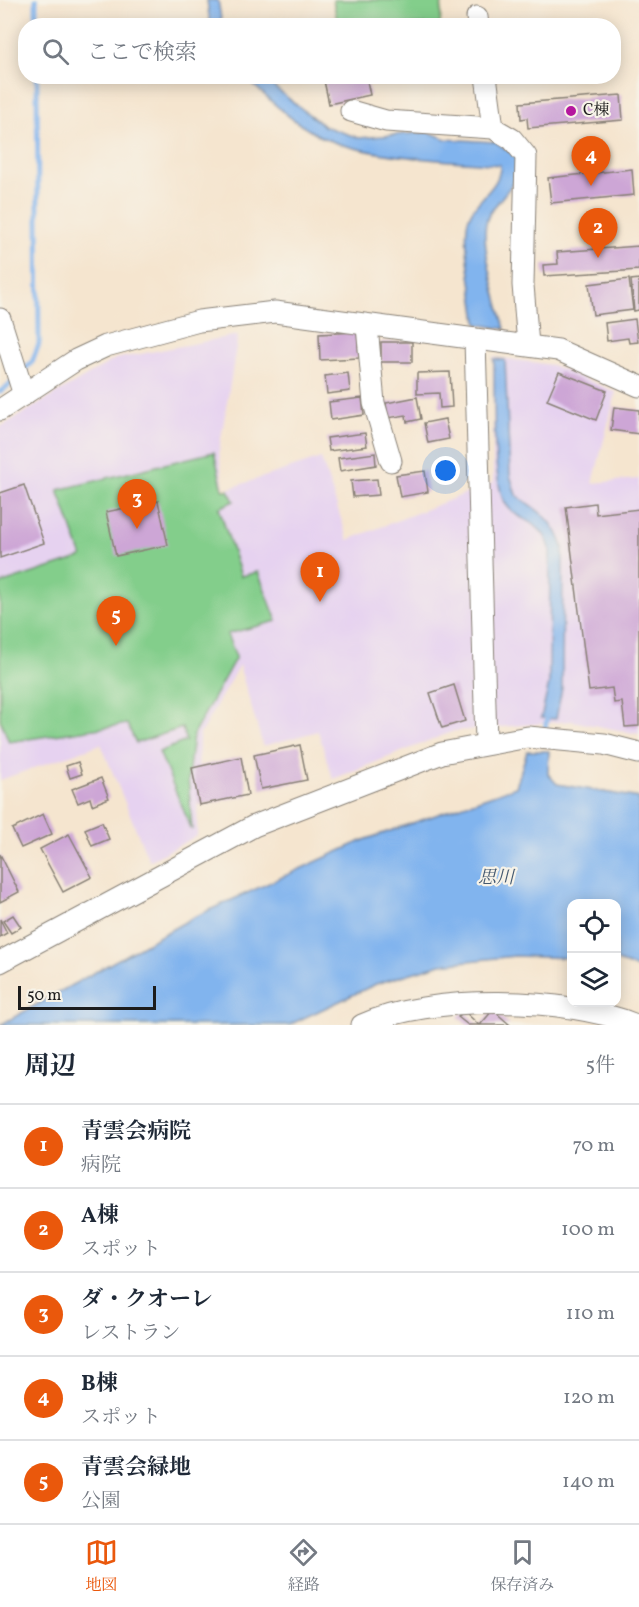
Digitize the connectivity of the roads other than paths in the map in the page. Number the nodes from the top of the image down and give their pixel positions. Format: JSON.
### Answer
{"nodes":[{"id":1,"x":487,"y":84,"type":"edge"},
{"id":2,"x":351,"y":111,"type":"dead end"},
{"id":3,"x":493,"y":128,"type":"junction"},
{"id":4,"x":0,"y":319,"type":"edge"},
{"id":5,"x":367,"y":326,"type":"junction"},
{"id":6,"x":474,"y":339,"type":"junction"},
{"id":7,"x":520,"y":344,"type":"junction"},
{"id":8,"x":639,"y":386,"type":"edge"},
{"id":9,"x":24,"y":391,"type":"junction"},
{"id":10,"x":0,"y":410,"type":"edge"},
{"id":11,"x":391,"y":461,"type":"dead end"},
{"id":12,"x":486,"y":743,"type":"junction"},
{"id":13,"x":639,"y":753,"type":"edge"},
{"id":14,"x":0,"y":962,"type":"edge"},
{"id":15,"x":624,"y":1023,"type":"edge"},
{"id":16,"x":362,"y":1025,"type":"edge"}],
"edges":[{"from":1,"to":3,"type":"street"},
{"from":2,"to":3,"type":"street"},
{"from":3,"to":7,"type":"street"},
{"from":4,"to":9,"type":"street"},
{"from":5,"to":6,"type":"street"},
{"from":5,"to":9,"type":"street"},
{"from":5,"to":11,"type":"street"},
{"from":6,"to":7,"type":"street"},
{"from":6,"to":12,"type":"street"},
{"from":7,"to":8,"type":"street"},
{"from":9,"to":10,"type":"street"},
{"from":12,"to":13,"type":"street"},
{"from":12,"to":14,"type":"street"},
{"from":15,"to":16,"type":"street"}]}
